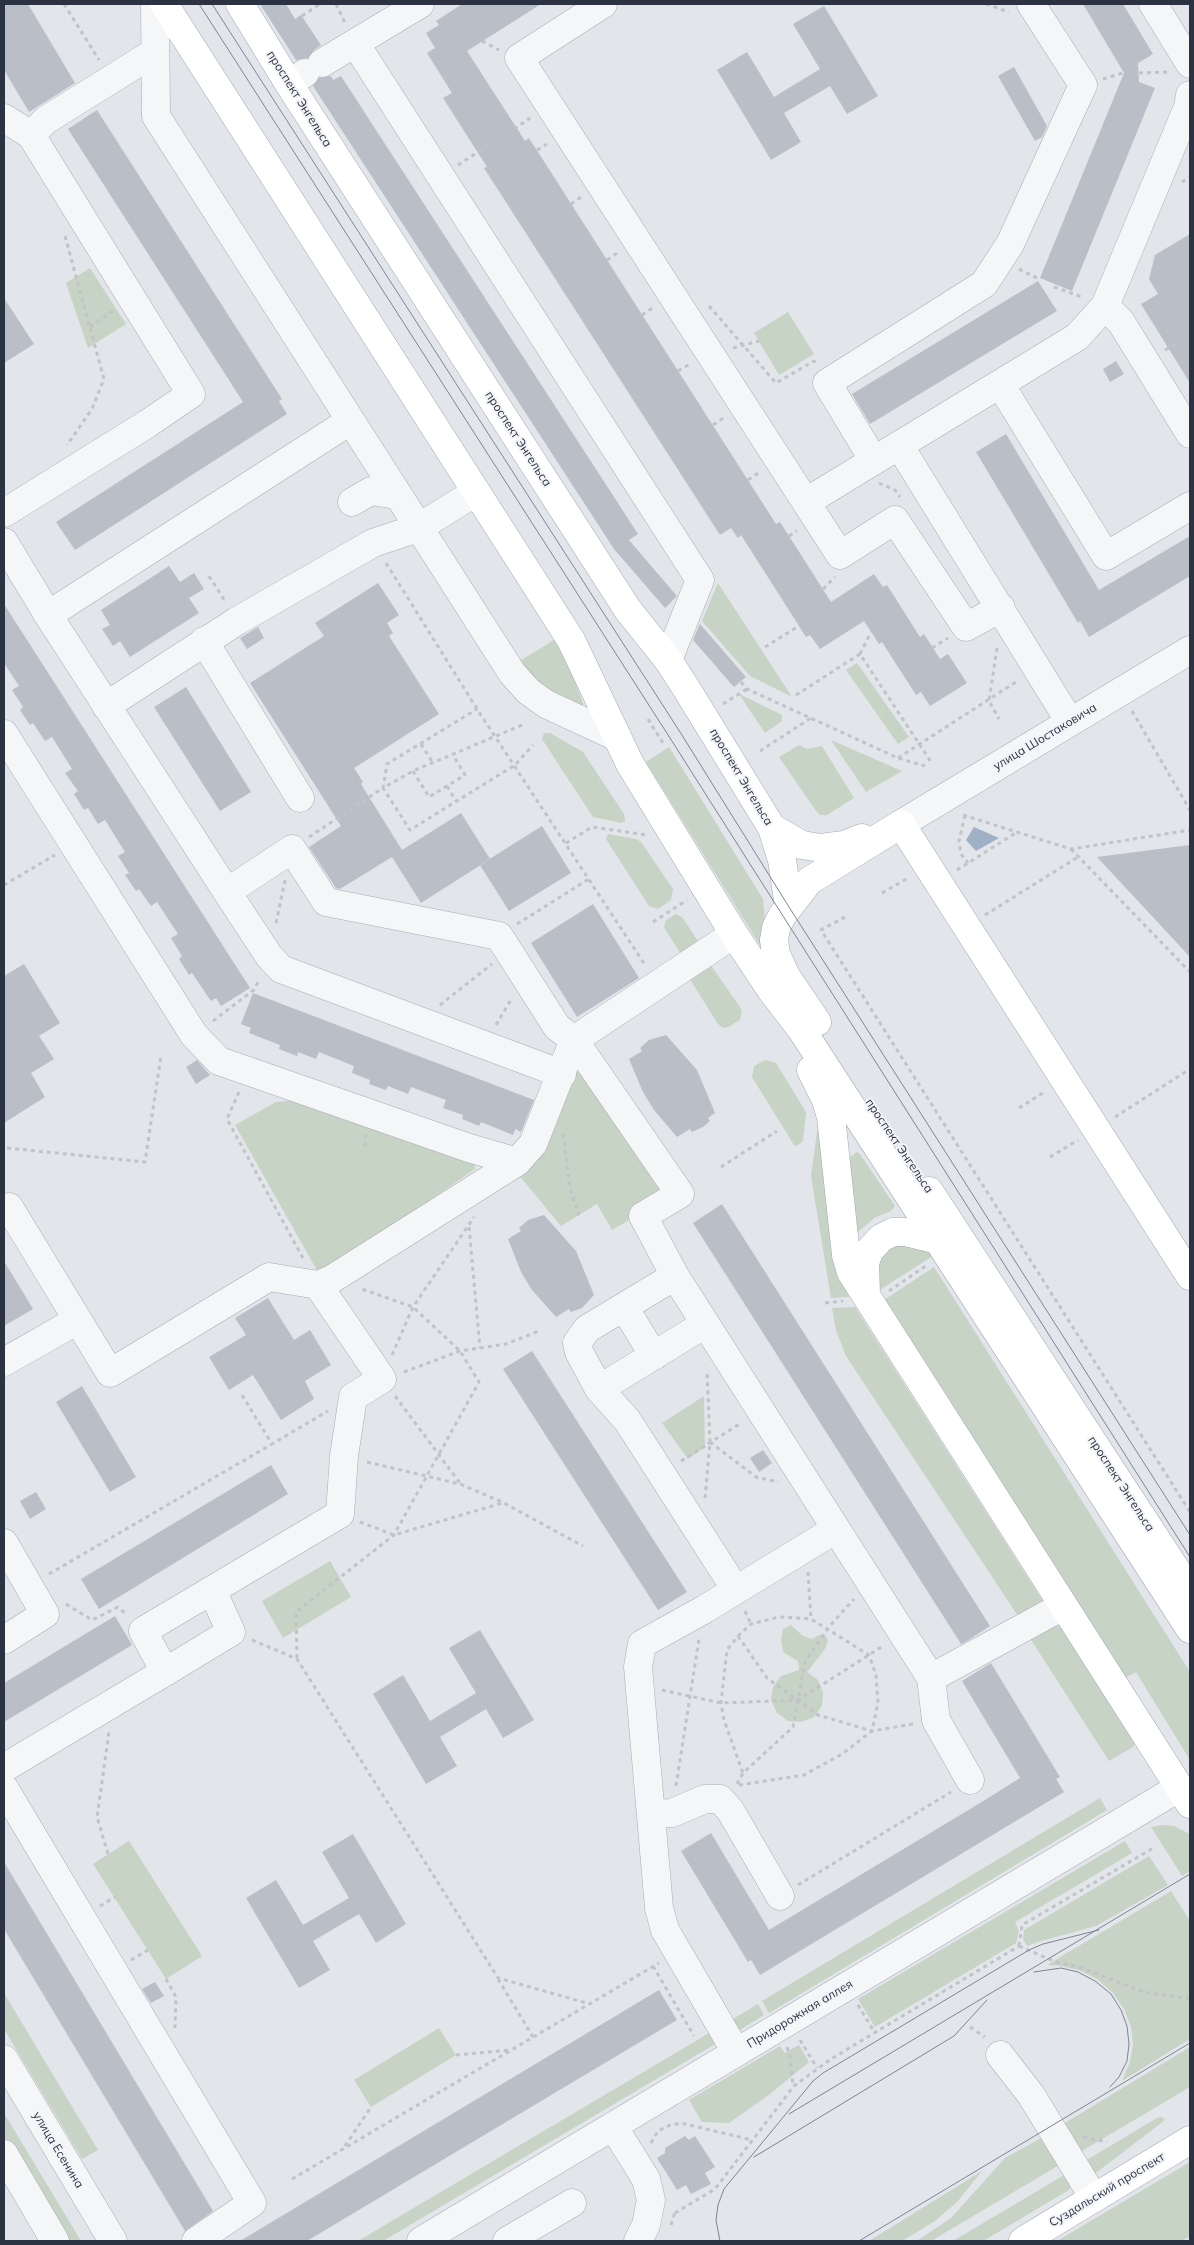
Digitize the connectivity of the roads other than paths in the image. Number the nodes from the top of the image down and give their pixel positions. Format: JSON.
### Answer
{"nodes":[{"id":1,"x":154,"y":4,"type":"edge"},
{"id":2,"x":164,"y":4,"type":"edge"},
{"id":3,"x":240,"y":4,"type":"edge"},
{"id":4,"x":420,"y":4,"type":"edge"},
{"id":5,"x":602,"y":4,"type":"edge"},
{"id":6,"x":1154,"y":4,"type":"edge"},
{"id":7,"x":1024,"y":9,"type":"edge"},
{"id":8,"x":355,"y":43,"type":"junction"},
{"id":9,"x":155,"y":52,"type":"junction"},
{"id":10,"x":1182,"y":68,"type":"edge"},
{"id":11,"x":305,"y":73,"type":"junction"},
{"id":12,"x":1190,"y":103,"type":"edge"},
{"id":13,"x":4,"y":118,"type":"edge"},
{"id":14,"x":31,"y":135,"type":"junction"},
{"id":15,"x":1105,"y":306,"type":"junction"},
{"id":16,"x":1000,"y":384,"type":"junction"},
{"id":17,"x":350,"y":421,"type":"junction"},
{"id":18,"x":1190,"y":434,"type":"edge"},
{"id":19,"x":899,"y":445,"type":"junction"},
{"id":20,"x":874,"y":460,"type":"junction"},
{"id":21,"x":476,"y":492,"type":"junction"},
{"id":22,"x":397,"y":495,"type":"junction"},
{"id":23,"x":352,"y":502,"type":"dead end"},
{"id":24,"x":806,"y":502,"type":"junction"},
{"id":25,"x":1190,"y":506,"type":"edge"},
{"id":26,"x":4,"y":513,"type":"edge"},
{"id":27,"x":418,"y":528,"type":"junction"},
{"id":28,"x":4,"y":542,"type":"edge"},
{"id":29,"x":1002,"y":608,"type":"junction"},
{"id":30,"x":48,"y":615,"type":"junction"},
{"id":31,"x":204,"y":641,"type":"junction"},
{"id":32,"x":1190,"y":650,"type":"edge"},
{"id":33,"x":668,"y":660,"type":"junction"},
{"id":34,"x":106,"y":706,"type":"junction"},
{"id":35,"x":1070,"y":722,"type":"junction"},
{"id":36,"x":4,"y":734,"type":"edge"},
{"id":37,"x":617,"y":737,"type":"junction"},
{"id":38,"x":300,"y":798,"type":"dead end"},
{"id":39,"x":901,"y":824,"type":"junction"},
{"id":40,"x":772,"y":828,"type":"junction"},
{"id":41,"x":227,"y":892,"type":"junction"},
{"id":42,"x":789,"y":907,"type":"junction"},
{"id":43,"x":734,"y":934,"type":"junction"},
{"id":44,"x":771,"y":990,"type":"junction"},
{"id":45,"x":574,"y":1040,"type":"junction"},
{"id":46,"x":562,"y":1074,"type":"junction"},
{"id":47,"x":517,"y":1162,"type":"junction"},
{"id":48,"x":4,"y":1210,"type":"edge"},
{"id":49,"x":936,"y":1251,"type":"junction"},
{"id":50,"x":675,"y":1276,"type":"junction"},
{"id":51,"x":1190,"y":1276,"type":"edge"},
{"id":52,"x":325,"y":1282,"type":"junction"},
{"id":53,"x":866,"y":1298,"type":"junction"},
{"id":54,"x":624,"y":1307,"type":"junction"},
{"id":55,"x":76,"y":1321,"type":"junction"},
{"id":56,"x":705,"y":1324,"type":"junction"},
{"id":57,"x":654,"y":1356,"type":"junction"},
{"id":58,"x":4,"y":1362,"type":"edge"},
{"id":59,"x":599,"y":1389,"type":"junction"},
{"id":60,"x":836,"y":1529,"type":"junction"},
{"id":61,"x":4,"y":1543,"type":"edge"},
{"id":62,"x":212,"y":1590,"type":"junction"},
{"id":63,"x":736,"y":1590,"type":"junction"},
{"id":64,"x":1190,"y":1590,"type":"edge"},
{"id":65,"x":1063,"y":1606,"type":"junction"},
{"id":66,"x":1190,"y":1629,"type":"edge"},
{"id":67,"x":4,"y":1640,"type":"edge"},
{"id":68,"x":165,"y":1672,"type":"junction"},
{"id":69,"x":931,"y":1678,"type":"junction"},
{"id":70,"x":4,"y":1768,"type":"edge"},
{"id":71,"x":970,"y":1780,"type":"road end"},
{"id":72,"x":4,"y":1788,"type":"edge"},
{"id":73,"x":1185,"y":1796,"type":"edge"},
{"id":74,"x":661,"y":1813,"type":"junction"},
{"id":75,"x":780,"y":1896,"type":"road end"},
{"id":76,"x":736,"y":2052,"type":"junction"},
{"id":77,"x":1000,"y":2055,"type":"dead end"},
{"id":78,"x":4,"y":2059,"type":"edge"},
{"id":79,"x":613,"y":2126,"type":"junction"},
{"id":80,"x":1190,"y":2140,"type":"edge"},
{"id":81,"x":4,"y":2154,"type":"edge"},
{"id":82,"x":1094,"y":2198,"type":"junction"},
{"id":83,"x":572,"y":2203,"type":"dead end"},
{"id":84,"x":431,"y":2239,"type":"edge"},
{"id":85,"x":55,"y":2241,"type":"edge"},
{"id":86,"x":113,"y":2241,"type":"edge"},
{"id":87,"x":196,"y":2241,"type":"edge"},
{"id":88,"x":507,"y":2241,"type":"edge"},
{"id":89,"x":638,"y":2241,"type":"edge"},
{"id":90,"x":1023,"y":2241,"type":"edge"}],
"edges":[{"from":1,"to":9,"type":"street"},
{"from":2,"to":21,"type":"main road","name":"проспект Энгельса"},
{"from":3,"to":11,"type":"main road","name":"проспект Энгельса"},
{"from":4,"to":8,"type":"street"},
{"from":5,"to":24,"type":"street"},
{"from":6,"to":10,"type":"street"},
{"from":7,"to":20,"type":"street"},
{"from":8,"to":11,"type":"street"},
{"from":8,"to":33,"type":"street"},
{"from":9,"to":14,"type":"street"},
{"from":9,"to":17,"type":"street"},
{"from":11,"to":33,"type":"main road","name":"проспект Энгельса"},
{"from":12,"to":15,"type":"street"},
{"from":13,"to":14,"type":"street"},
{"from":14,"to":26,"type":"street"},
{"from":15,"to":16,"type":"street"},
{"from":15,"to":18,"type":"street"},
{"from":16,"to":19,"type":"street"},
{"from":16,"to":25,"type":"street"},
{"from":17,"to":22,"type":"street"},
{"from":17,"to":30,"type":"street"},
{"from":19,"to":20,"type":"street"},
{"from":19,"to":29,"type":"street"},
{"from":20,"to":24,"type":"street"},
{"from":21,"to":27,"type":"street"},
{"from":21,"to":37,"type":"main road","name":"проспект Энгельса"},
{"from":22,"to":23,"type":"street"},
{"from":22,"to":27,"type":"street"},
{"from":24,"to":29,"type":"street"},
{"from":27,"to":31,"type":"street"},
{"from":27,"to":37,"type":"street"},
{"from":28,"to":30,"type":"street"},
{"from":29,"to":35,"type":"street"},
{"from":30,"to":34,"type":"street"},
{"from":31,"to":34,"type":"street"},
{"from":31,"to":38,"type":"street"},
{"from":32,"to":35,"type":"street","name":"улица Шостаковича"},
{"from":33,"to":40,"type":"main road","name":"проспект Энгельса"},
{"from":34,"to":41,"type":"street"},
{"from":35,"to":39,"type":"street","name":"улица Шостаковича"},
{"from":36,"to":47,"type":"street"},
{"from":37,"to":43,"type":"main road","name":"проспект Энгельса"},
{"from":39,"to":40,"type":"main road","name":"улица Шостаковича"},
{"from":39,"to":42,"type":"main road","name":"улица Шостаковича"},
{"from":39,"to":51,"type":"main road"},
{"from":40,"to":42,"type":"main road","name":"проспект Энгельса"},
{"from":41,"to":45,"type":"street"},
{"from":41,"to":46,"type":"street"},
{"from":42,"to":64,"type":"main road","name":"проспект Энгельса"},
{"from":43,"to":44,"type":"main road","name":"проспект Энгельса"},
{"from":43,"to":45,"type":"street"},
{"from":44,"to":49,"type":"main road","name":"проспект Энгельса"},
{"from":44,"to":53,"type":"main road","name":"проспект Энгельса"},
{"from":45,"to":46,"type":"street"},
{"from":45,"to":50,"type":"street"},
{"from":46,"to":47,"type":"street"},
{"from":47,"to":52,"type":"street"},
{"from":48,"to":55,"type":"street"},
{"from":49,"to":53,"type":"main road","name":"проспект Энгельса"},
{"from":49,"to":66,"type":"main road","name":"проспект Энгельса"},
{"from":50,"to":54,"type":"street"},
{"from":50,"to":56,"type":"street"},
{"from":52,"to":55,"type":"street"},
{"from":52,"to":62,"type":"street"},
{"from":53,"to":65,"type":"main road","name":"проспект Энгельса"},
{"from":54,"to":57,"type":"street"},
{"from":54,"to":59,"type":"street"},
{"from":55,"to":58,"type":"street"},
{"from":56,"to":57,"type":"street"},
{"from":56,"to":60,"type":"street"},
{"from":57,"to":59,"type":"street"},
{"from":59,"to":63,"type":"street"},
{"from":60,"to":63,"type":"street"},
{"from":60,"to":69,"type":"street"},
{"from":61,"to":67,"type":"street"},
{"from":62,"to":68,"type":"street"},
{"from":62,"to":68,"type":"street"},
{"from":63,"to":74,"type":"street"},
{"from":65,"to":69,"type":"street"},
{"from":65,"to":73,"type":"main road","name":"проспект Энгельса"},
{"from":68,"to":70,"type":"street"},
{"from":69,"to":71,"type":"street"},
{"from":72,"to":87,"type":"street"},
{"from":73,"to":76,"type":"street","name":"Придорожная аллея"},
{"from":74,"to":75,"type":"street"},
{"from":74,"to":76,"type":"street"},
{"from":76,"to":79,"type":"street","name":"Придорожная аллея"},
{"from":77,"to":82,"type":"street"},
{"from":78,"to":86,"type":"street","name":"улица Есенина"},
{"from":79,"to":84,"type":"street","name":"Придорожная аллея"},
{"from":79,"to":89,"type":"street"},
{"from":80,"to":82,"type":"main road","name":"Суздальский проспект"},
{"from":81,"to":85,"type":"street"},
{"from":82,"to":90,"type":"main road","name":"Суздальский проспект"},
{"from":83,"to":88,"type":"street"}]}
